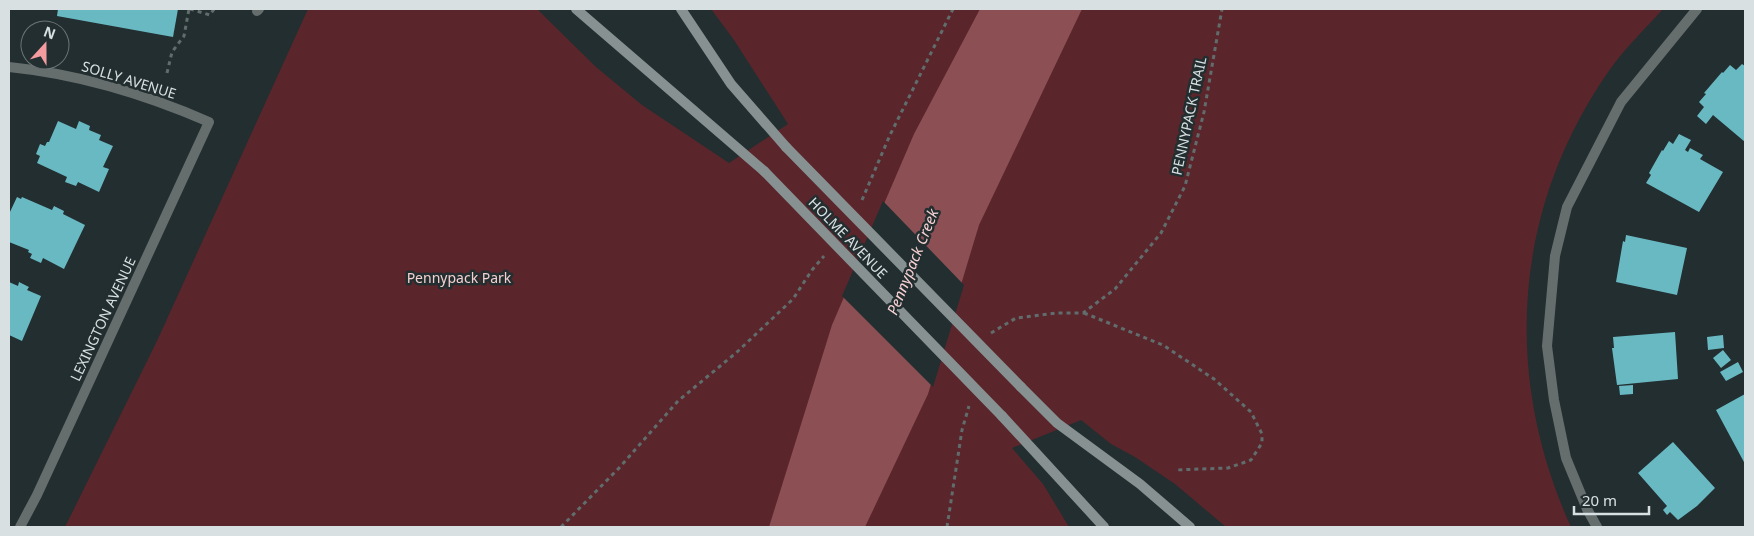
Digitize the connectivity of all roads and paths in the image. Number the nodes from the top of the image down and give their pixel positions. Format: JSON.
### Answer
{"nodes":[{"id":1,"x":190,"y":9,"type":"edge"},
{"id":2,"x":214,"y":9,"type":"edge"},
{"id":3,"x":576,"y":9,"type":"edge"},
{"id":4,"x":681,"y":9,"type":"edge"},
{"id":5,"x":953,"y":9,"type":"edge"},
{"id":6,"x":1222,"y":9,"type":"edge"},
{"id":7,"x":1697,"y":9,"type":"edge"},
{"id":8,"x":9,"y":67,"type":"edge"},
{"id":9,"x":167,"y":73,"type":"dead end"},
{"id":10,"x":209,"y":122,"type":"joint"},
{"id":11,"x":860,"y":203,"type":"dead end"},
{"id":12,"x":830,"y":249,"type":"dead end"},
{"id":13,"x":1083,"y":313,"type":"junction"},
{"id":14,"x":989,"y":340,"type":"dead end"},
{"id":15,"x":970,"y":404,"type":"dead end"},
{"id":16,"x":1175,"y":470,"type":"dead end"},
{"id":17,"x":20,"y":527,"type":"edge"},
{"id":18,"x":561,"y":527,"type":"edge"},
{"id":19,"x":947,"y":527,"type":"edge"},
{"id":20,"x":1104,"y":527,"type":"edge"},
{"id":21,"x":1190,"y":527,"type":"edge"},
{"id":22,"x":1597,"y":527,"type":"edge"}],
"edges":[{"from":1,"to":2,"type":"path"},
{"from":1,"to":9,"type":"path"},
{"from":3,"to":20,"type":"main road","name":"HOLME AVENUE","bridge":true},
{"from":4,"to":21,"type":"main road","name":"HOLME AVENUE","bridge":true},
{"from":5,"to":11,"type":"path"},
{"from":6,"to":13,"type":"path","name":"PENNYPACK TRAIL"},
{"from":7,"to":22,"type":"street"},
{"from":8,"to":10,"type":"street","name":"SOLLY AVENUE"},
{"from":10,"to":17,"type":"street","name":"LEXINGTON AVENUE"},
{"from":12,"to":18,"type":"path"},
{"from":13,"to":14,"type":"path"},
{"from":13,"to":16,"type":"path"},
{"from":15,"to":19,"type":"path"}]}
